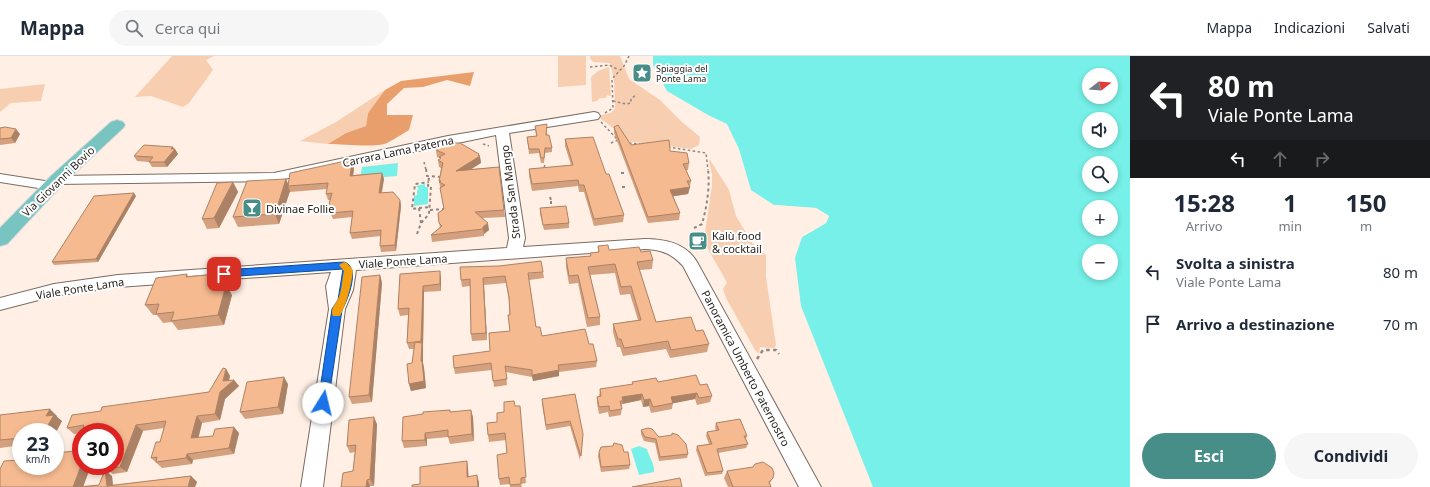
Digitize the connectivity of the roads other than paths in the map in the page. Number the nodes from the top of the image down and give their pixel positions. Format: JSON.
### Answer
{"nodes":[{"id":1,"x":594,"y":116,"type":"road end"},
{"id":2,"x":117,"y":125,"type":"dead end"},
{"id":3,"x":502,"y":130,"type":"junction"},
{"id":4,"x":0,"y":178,"type":"edge"},
{"id":5,"x":54,"y":183,"type":"junction"},
{"id":6,"x":0,"y":239,"type":"edge"},
{"id":7,"x":679,"y":251,"type":"joint"},
{"id":8,"x":514,"y":254,"type":"junction"},
{"id":9,"x":344,"y":265,"type":"junction"},
{"id":10,"x":4,"y":302,"type":"edge"},
{"id":11,"x":312,"y":487,"type":"edge"},
{"id":12,"x":810,"y":487,"type":"edge"}],
"edges":[{"from":1,"to":3,"type":"street","name":"Carrara Lama Paterna"},
{"from":2,"to":5,"type":"main road","name":"Via Giovanni Bovio"},
{"from":3,"to":5,"type":"street","name":"Carrara Lama Paterna"},
{"from":3,"to":8,"type":"street","name":"Strada San Mango"},
{"from":4,"to":5,"type":"street","name":"Carrara Lama Paterna"},
{"from":5,"to":6,"type":"main road","name":"Via Giovanni Bovio"},
{"from":7,"to":8,"type":"street","name":"Viale Ponte Lama"},
{"from":7,"to":12,"type":"street","name":"Panoramica Umberto Paternostro"},
{"from":8,"to":9,"type":"street","name":"Viale Ponte Lama"},
{"from":9,"to":10,"type":"street","name":"Viale Ponte Lama"},
{"from":9,"to":11,"type":"street"}]}
